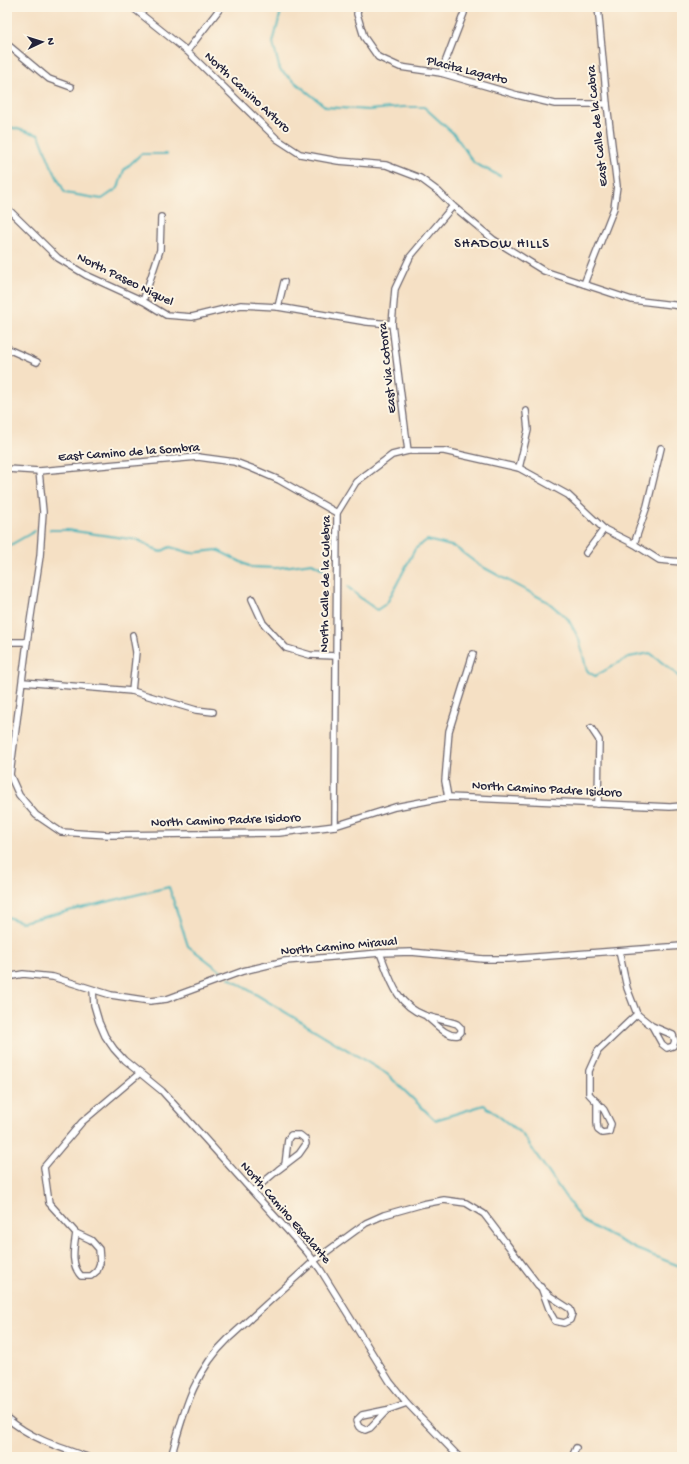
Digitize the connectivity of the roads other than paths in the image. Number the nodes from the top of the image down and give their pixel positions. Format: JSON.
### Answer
{"nodes":[{"id":1,"x":132,"y":7,"type":"edge"},
{"id":2,"x":221,"y":7,"type":"edge"},
{"id":3,"x":358,"y":7,"type":"edge"},
{"id":4,"x":598,"y":7,"type":"edge"},
{"id":5,"x":464,"y":12,"type":"dead end"},
{"id":6,"x":7,"y":44,"type":"edge"},
{"id":7,"x":187,"y":51,"type":"junction"},
{"id":8,"x":441,"y":73,"type":"junction"},
{"id":9,"x":71,"y":87,"type":"dead end"},
{"id":10,"x":607,"y":104,"type":"junction"},
{"id":11,"x":453,"y":206,"type":"junction"},
{"id":12,"x":7,"y":208,"type":"edge"},
{"id":13,"x":161,"y":217,"type":"dead end"},
{"id":14,"x":284,"y":282,"type":"dead end"},
{"id":15,"x":584,"y":284,"type":"junction"},
{"id":16,"x":143,"y":301,"type":"junction"},
{"id":17,"x":682,"y":306,"type":"edge"},
{"id":18,"x":278,"y":307,"type":"junction"},
{"id":19,"x":392,"y":324,"type":"junction"},
{"id":20,"x":7,"y":347,"type":"edge"},
{"id":21,"x":37,"y":362,"type":"dead end"},
{"id":22,"x":526,"y":411,"type":"dead end"},
{"id":23,"x":661,"y":448,"type":"dead end"},
{"id":24,"x":408,"y":451,"type":"junction"},
{"id":25,"x":520,"y":468,"type":"junction"},
{"id":26,"x":7,"y":469,"type":"edge"},
{"id":27,"x":39,"y":471,"type":"junction"},
{"id":28,"x":337,"y":513,"type":"junction"},
{"id":29,"x":604,"y":529,"type":"junction"},
{"id":30,"x":634,"y":544,"type":"junction"},
{"id":31,"x":586,"y":553,"type":"dead end"},
{"id":32,"x":682,"y":562,"type":"edge"},
{"id":33,"x":252,"y":599,"type":"dead end"},
{"id":34,"x":133,"y":635,"type":"dead end"},
{"id":35,"x":7,"y":642,"type":"edge"},
{"id":36,"x":27,"y":642,"type":"junction"},
{"id":37,"x":473,"y":654,"type":"dead end"},
{"id":38,"x":336,"y":656,"type":"junction"},
{"id":39,"x":23,"y":682,"type":"junction"},
{"id":40,"x":132,"y":691,"type":"junction"},
{"id":41,"x":213,"y":712,"type":"dead end"},
{"id":42,"x":591,"y":728,"type":"dead end"},
{"id":43,"x":8,"y":775,"type":"edge"},
{"id":44,"x":448,"y":797,"type":"junction"},
{"id":45,"x":598,"y":804,"type":"junction"},
{"id":46,"x":682,"y":806,"type":"edge"},
{"id":47,"x":335,"y":826,"type":"junction"},
{"id":48,"x":682,"y":946,"type":"edge"},
{"id":49,"x":618,"y":952,"type":"junction"},
{"id":50,"x":380,"y":953,"type":"junction"},
{"id":51,"x":7,"y":977,"type":"edge"},
{"id":52,"x":93,"y":990,"type":"junction"},
{"id":53,"x":637,"y":1014,"type":"junction"},
{"id":54,"x":426,"y":1016,"type":"junction"},
{"id":55,"x":652,"y":1026,"type":"junction"},
{"id":56,"x":140,"y":1072,"type":"junction"},
{"id":57,"x":597,"y":1102,"type":"junction"},
{"id":58,"x":285,"y":1165,"type":"junction"},
{"id":59,"x":253,"y":1191,"type":"junction"},
{"id":60,"x":76,"y":1233,"type":"junction"},
{"id":61,"x":314,"y":1260,"type":"junction"},
{"id":62,"x":541,"y":1287,"type":"junction"},
{"id":63,"x":408,"y":1403,"type":"junction"},
{"id":64,"x":387,"y":1410,"type":"junction"},
{"id":65,"x":7,"y":1418,"type":"edge"},
{"id":66,"x":576,"y":1448,"type":"dead end"},
{"id":67,"x":87,"y":1457,"type":"edge"},
{"id":68,"x":171,"y":1457,"type":"edge"},
{"id":69,"x":459,"y":1457,"type":"edge"},
{"id":70,"x":572,"y":1457,"type":"edge"}],
"edges":[{"from":1,"to":7,"type":"street","name":"North Camino Arturo"},
{"from":2,"to":7,"type":"street"},
{"from":3,"to":8,"type":"street","name":"Placita Lagarto"},
{"from":4,"to":10,"type":"street","name":"East Calle de la Cabra"},
{"from":5,"to":8,"type":"street"},
{"from":6,"to":9,"type":"street"},
{"from":7,"to":11,"type":"street","name":"North Camino Arturo"},
{"from":8,"to":10,"type":"street","name":"Placita Lagarto"},
{"from":10,"to":15,"type":"street","name":"East Calle de la Cabra"},
{"from":11,"to":15,"type":"street","name":"North Camino Arturo"},
{"from":11,"to":19,"type":"street","name":"East Via Cotorra"},
{"from":12,"to":16,"type":"street","name":"North Paseo Niquel"},
{"from":13,"to":16,"type":"street"},
{"from":14,"to":18,"type":"street"},
{"from":15,"to":17,"type":"street","name":"North Camino Arturo"},
{"from":16,"to":18,"type":"street","name":"North Paseo Niquel"},
{"from":18,"to":19,"type":"street","name":"North Paseo Niquel"},
{"from":19,"to":24,"type":"street","name":"East Via Cotorra"},
{"from":20,"to":21,"type":"street"},
{"from":22,"to":25,"type":"street"},
{"from":23,"to":30,"type":"street"},
{"from":24,"to":25,"type":"street","name":"North Calle de la Culebra"},
{"from":24,"to":28,"type":"street","name":"North Calle de la Culebra"},
{"from":25,"to":29,"type":"street","name":"North Calle de la Culebra"},
{"from":26,"to":27,"type":"street","name":"East Camino de la Sombra"},
{"from":27,"to":28,"type":"street","name":"East Camino de la Sombra"},
{"from":27,"to":36,"type":"street"},
{"from":28,"to":38,"type":"street","name":"North Calle de la Culebra"},
{"from":29,"to":30,"type":"street","name":"North Calle de la Culebra"},
{"from":29,"to":31,"type":"street"},
{"from":30,"to":32,"type":"street","name":"North Calle de la Culebra"},
{"from":33,"to":38,"type":"street"},
{"from":34,"to":40,"type":"street"},
{"from":35,"to":36,"type":"street"},
{"from":36,"to":39,"type":"street"},
{"from":37,"to":44,"type":"street"},
{"from":38,"to":47,"type":"street","name":"North Calle de la Culebra"},
{"from":39,"to":40,"type":"street"},
{"from":39,"to":43,"type":"street"},
{"from":40,"to":41,"type":"street"},
{"from":42,"to":45,"type":"street"},
{"from":43,"to":47,"type":"street","name":"North Camino Padre Isidoro"},
{"from":44,"to":45,"type":"street","name":"North Camino Padre Isidoro"},
{"from":44,"to":47,"type":"street","name":"North Camino Padre Isidoro"},
{"from":45,"to":46,"type":"street","name":"North Camino Padre Isidoro"},
{"from":48,"to":49,"type":"street","name":"North Camino Miraval"},
{"from":49,"to":50,"type":"street","name":"North Camino Miraval"},
{"from":49,"to":53,"type":"street"},
{"from":50,"to":52,"type":"street","name":"North Camino Miraval"},
{"from":50,"to":54,"type":"street"},
{"from":51,"to":52,"type":"street","name":"North Camino Miraval"},
{"from":52,"to":56,"type":"street","name":"North Camino Escalante"},
{"from":53,"to":55,"type":"street"},
{"from":53,"to":57,"type":"street"},
{"from":54,"to":54,"type":"street"},
{"from":55,"to":55,"type":"street"},
{"from":56,"to":59,"type":"street","name":"North Camino Escalante"},
{"from":56,"to":60,"type":"street"},
{"from":57,"to":57,"type":"street"},
{"from":58,"to":58,"type":"street"},
{"from":58,"to":59,"type":"street"},
{"from":59,"to":61,"type":"street","name":"North Camino Escalante"},
{"from":60,"to":60,"type":"street"},
{"from":61,"to":62,"type":"street"},
{"from":61,"to":63,"type":"street","name":"North Camino Escalante"},
{"from":61,"to":68,"type":"street"},
{"from":62,"to":62,"type":"street"},
{"from":63,"to":64,"type":"street"},
{"from":63,"to":69,"type":"street","name":"North Camino Escalante"},
{"from":64,"to":64,"type":"street"},
{"from":65,"to":67,"type":"street"},
{"from":66,"to":70,"type":"street"}]}
